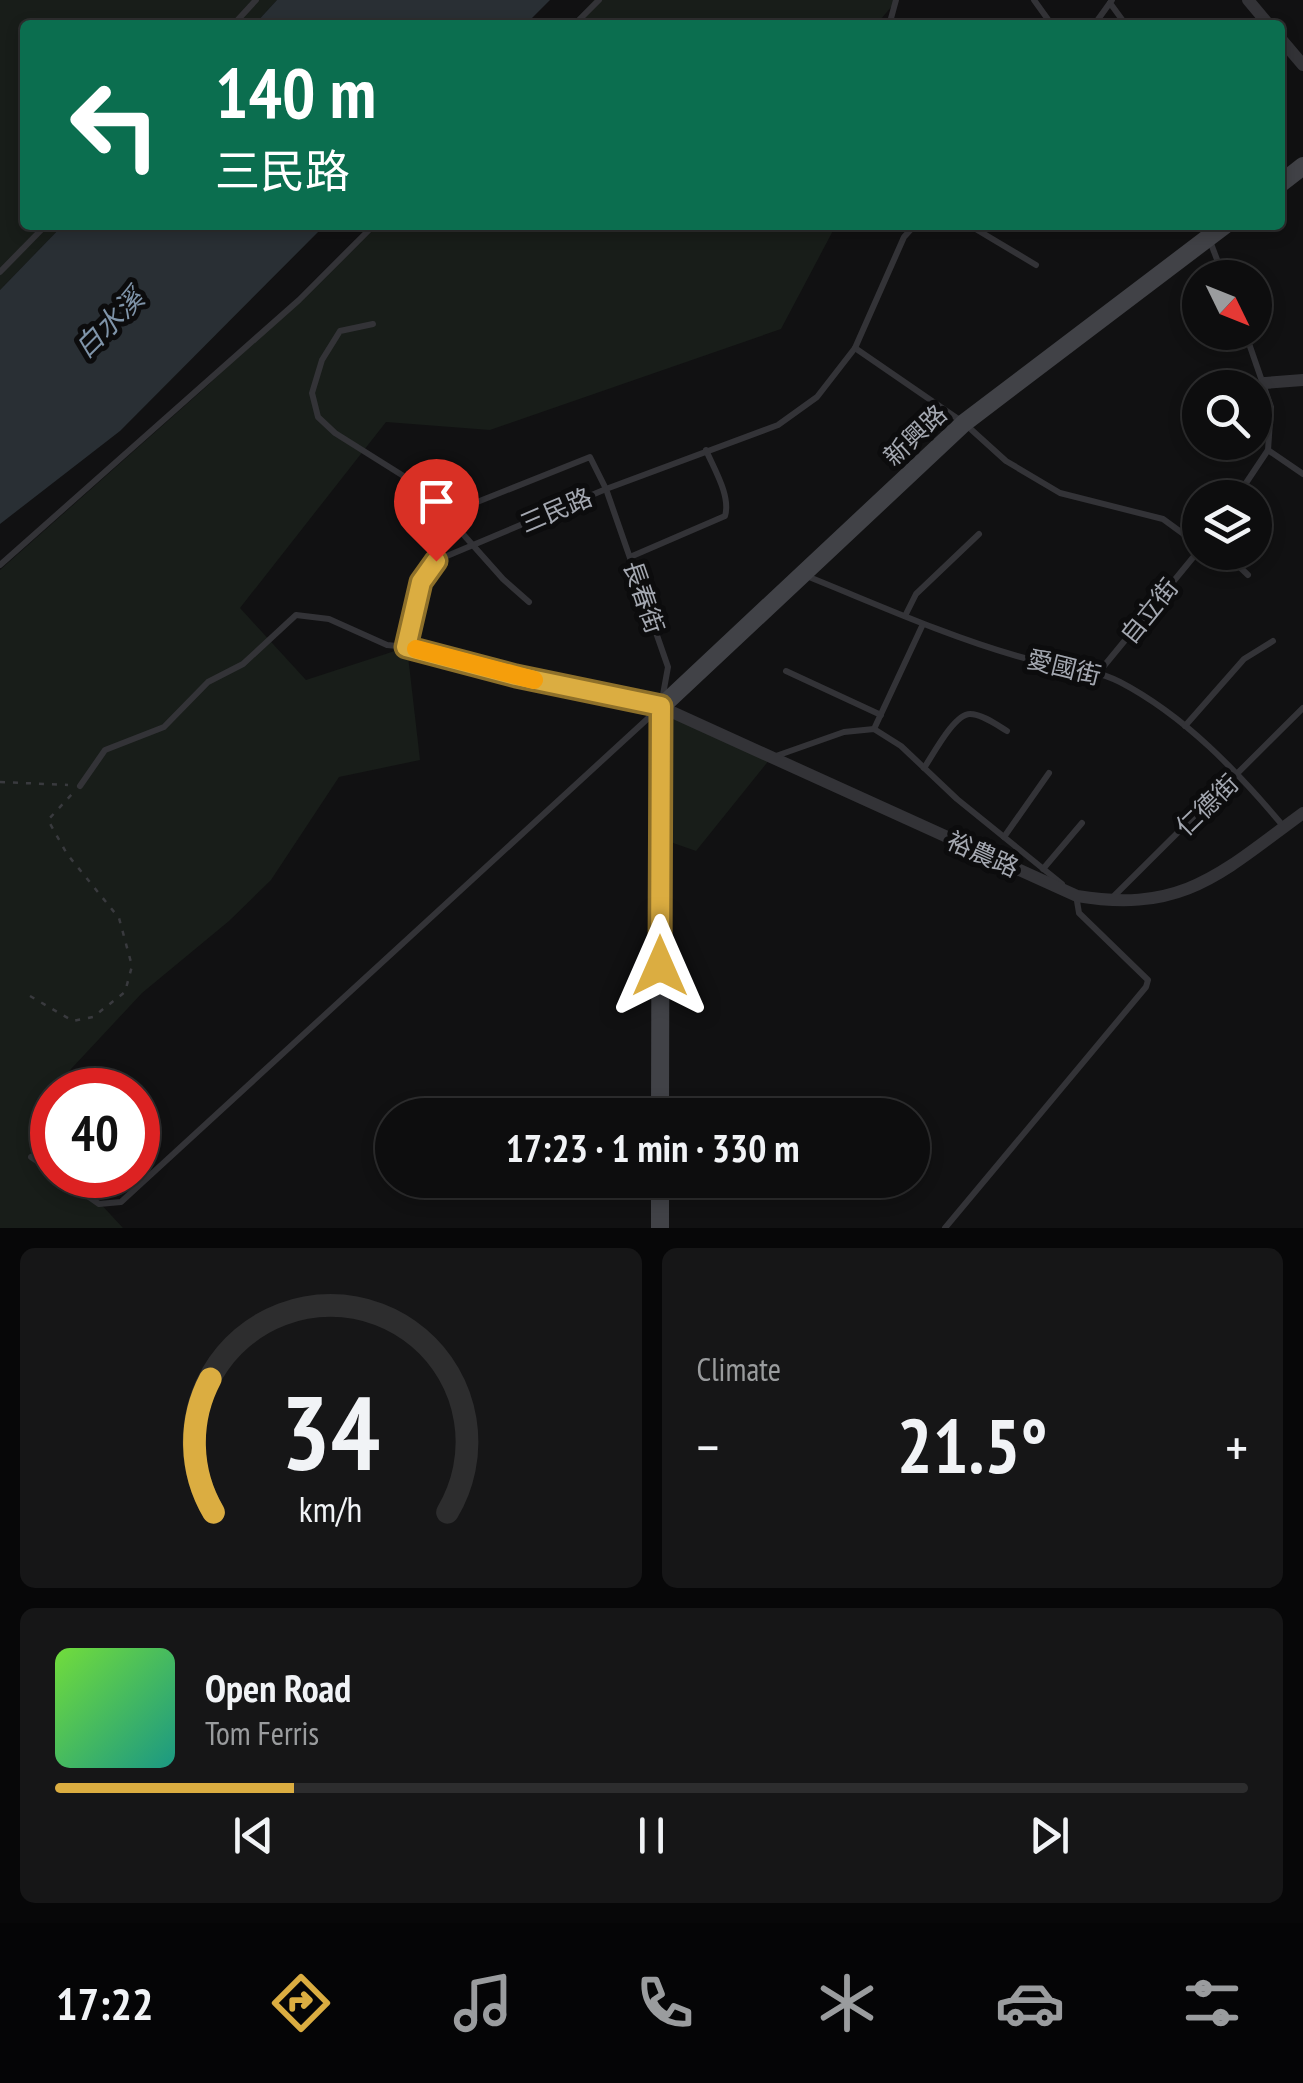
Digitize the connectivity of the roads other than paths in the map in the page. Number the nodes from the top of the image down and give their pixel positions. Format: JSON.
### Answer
{"nodes":[{"id":1,"x":256,"y":0,"type":"edge"},
{"id":2,"x":599,"y":0,"type":"edge"},
{"id":3,"x":1248,"y":0,"type":"edge"},
{"id":4,"x":238,"y":20,"type":"edge"},
{"id":5,"x":579,"y":20,"type":"edge"},
{"id":6,"x":1266,"y":20,"type":"edge"},
{"id":7,"x":1285,"y":44,"type":"edge"},
{"id":8,"x":1303,"y":65,"type":"edge"},
{"id":9,"x":41,"y":230,"type":"edge"},
{"id":10,"x":369,"y":230,"type":"edge"},
{"id":11,"x":910,"y":230,"type":"edge"},
{"id":12,"x":978,"y":230,"type":"edge"},
{"id":13,"x":1219,"y":230,"type":"edge"},
{"id":14,"x":1208,"y":238,"type":"junction"},
{"id":15,"x":1217,"y":260,"type":"edge"},
{"id":16,"x":1036,"y":264,"type":"dead end"},
{"id":17,"x":0,"y":272,"type":"edge"},
{"id":18,"x":373,"y":324,"type":"dead end"},
{"id":19,"x":856,"y":348,"type":"junction"},
{"id":20,"x":1303,"y":380,"type":"edge"},
{"id":21,"x":1272,"y":382,"type":"edge"},
{"id":22,"x":964,"y":423,"type":"junction"},
{"id":23,"x":706,"y":450,"type":"junction"},
{"id":24,"x":1272,"y":453,"type":"edge"},
{"id":25,"x":1303,"y":474,"type":"edge"},
{"id":26,"x":606,"y":489,"type":"junction"},
{"id":27,"x":448,"y":514,"type":"junction"},
{"id":28,"x":1182,"y":533,"type":"edge"},
{"id":29,"x":979,"y":534,"type":"dead end"},
{"id":30,"x":472,"y":545,"type":"junction"},
{"id":31,"x":630,"y":557,"type":"junction"},
{"id":32,"x":0,"y":565,"type":"edge"},
{"id":33,"x":1182,"y":569,"type":"edge"},
{"id":34,"x":1244,"y":570,"type":"edge"},
{"id":35,"x":803,"y":574,"type":"junction"},
{"id":36,"x":1248,"y":574,"type":"dead end"},
{"id":37,"x":529,"y":602,"type":"dead end"},
{"id":38,"x":906,"y":616,"type":"junction"},
{"id":39,"x":923,"y":624,"type":"junction"},
{"id":40,"x":1273,"y":641,"type":"dead end"},
{"id":41,"x":406,"y":647,"type":"junction"},
{"id":42,"x":786,"y":671,"type":"dead end"},
{"id":43,"x":1098,"y":672,"type":"junction"},
{"id":44,"x":661,"y":706,"type":"junction"},
{"id":45,"x":1303,"y":708,"type":"edge"},
{"id":46,"x":881,"y":715,"type":"junction"},
{"id":47,"x":1185,"y":726,"type":"junction"},
{"id":48,"x":874,"y":729,"type":"junction"},
{"id":49,"x":1007,"y":731,"type":"dead end"},
{"id":50,"x":770,"y":759,"type":"junction"},
{"id":51,"x":924,"y":768,"type":"junction"},
{"id":52,"x":1049,"y":773,"type":"dead end"},
{"id":53,"x":1240,"y":774,"type":"junction"},
{"id":54,"x":80,"y":786,"type":"road end"},
{"id":55,"x":1303,"y":814,"type":"edge"},
{"id":56,"x":1082,"y":823,"type":"dead end"},
{"id":57,"x":1284,"y":827,"type":"junction"},
{"id":58,"x":1004,"y":837,"type":"junction"},
{"id":59,"x":1043,"y":869,"type":"junction"},
{"id":60,"x":1077,"y":896,"type":"junction"},
{"id":61,"x":1109,"y":901,"type":"junction"},
{"id":62,"x":660,"y":1098,"type":"edge"},
{"id":63,"x":160,"y":1166,"type":"edge"},
{"id":64,"x":90,"y":1198,"type":"edge"},
{"id":65,"x":125,"y":1198,"type":"edge"},
{"id":66,"x":660,"y":1198,"type":"edge"},
{"id":67,"x":660,"y":1228,"type":"edge"},
{"id":68,"x":945,"y":1228,"type":"edge"}],
"edges":[{"from":1,"to":4,"type":"lane"},
{"from":2,"to":5,"type":"lane"},
{"from":3,"to":6,"type":"street"},
{"from":7,"to":8,"type":"street"},
{"from":9,"to":17,"type":"lane"},
{"from":10,"to":32,"type":"lane"},
{"from":11,"to":19,"type":"lane","name":"三民路"},
{"from":12,"to":16,"type":"lane"},
{"from":13,"to":14,"type":"street","name":"新興路"},
{"from":14,"to":15,"type":"lane"},
{"from":14,"to":22,"type":"street","name":"新興路"},
{"from":18,"to":27,"type":"lane"},
{"from":19,"to":22,"type":"lane"},
{"from":19,"to":23,"type":"lane","name":"三民路"},
{"from":20,"to":21,"type":"street"},
{"from":22,"to":28,"type":"lane"},
{"from":22,"to":35,"type":"street","name":"新興路"},
{"from":23,"to":26,"type":"lane","name":"三民路"},
{"from":23,"to":31,"type":"lane"},
{"from":24,"to":25,"type":"lane"},
{"from":26,"to":27,"type":"lane"},
{"from":26,"to":30,"type":"lane","name":"三民路"},
{"from":26,"to":31,"type":"lane","name":"長春街"},
{"from":27,"to":30,"type":"lane"},
{"from":29,"to":38,"type":"lane"},
{"from":30,"to":37,"type":"lane"},
{"from":30,"to":41,"type":"lane","name":"三民路"},
{"from":31,"to":44,"type":"lane","name":"長春街"},
{"from":33,"to":43,"type":"lane","name":"自立街"},
{"from":34,"to":36,"type":"lane"},
{"from":35,"to":38,"type":"lane","name":"愛國街"},
{"from":35,"to":44,"type":"street","name":"新興路"},
{"from":38,"to":39,"type":"lane","name":"愛國街"},
{"from":39,"to":43,"type":"lane","name":"愛國街"},
{"from":39,"to":46,"type":"lane"},
{"from":40,"to":47,"type":"lane"},
{"from":41,"to":44,"type":"lane"},
{"from":41,"to":54,"type":"lane"},
{"from":42,"to":46,"type":"lane"},
{"from":43,"to":47,"type":"lane","name":"愛國街"},
{"from":44,"to":50,"type":"street","name":"裕農路"},
{"from":44,"to":62,"type":"street"},
{"from":44,"to":63,"type":"lane"},
{"from":45,"to":53,"type":"lane","name":"仁德街"},
{"from":46,"to":48,"type":"lane"},
{"from":47,"to":53,"type":"lane","name":"愛國街"},
{"from":48,"to":50,"type":"lane"},
{"from":48,"to":51,"type":"lane"},
{"from":49,"to":51,"type":"lane"},
{"from":50,"to":60,"type":"street","name":"裕農路"},
{"from":51,"to":58,"type":"lane"},
{"from":52,"to":58,"type":"lane"},
{"from":53,"to":57,"type":"lane","name":"愛國街"},
{"from":53,"to":61,"type":"lane","name":"仁德街"},
{"from":55,"to":57,"type":"street","name":"裕農路"},
{"from":56,"to":59,"type":"lane"},
{"from":57,"to":61,"type":"street","name":"裕農路"},
{"from":58,"to":59,"type":"lane"},
{"from":59,"to":60,"type":"lane"},
{"from":60,"to":61,"type":"street","name":"裕農路"},
{"from":60,"to":68,"type":"lane"},
{"from":64,"to":65,"type":"lane"},
{"from":66,"to":67,"type":"street"}]}
